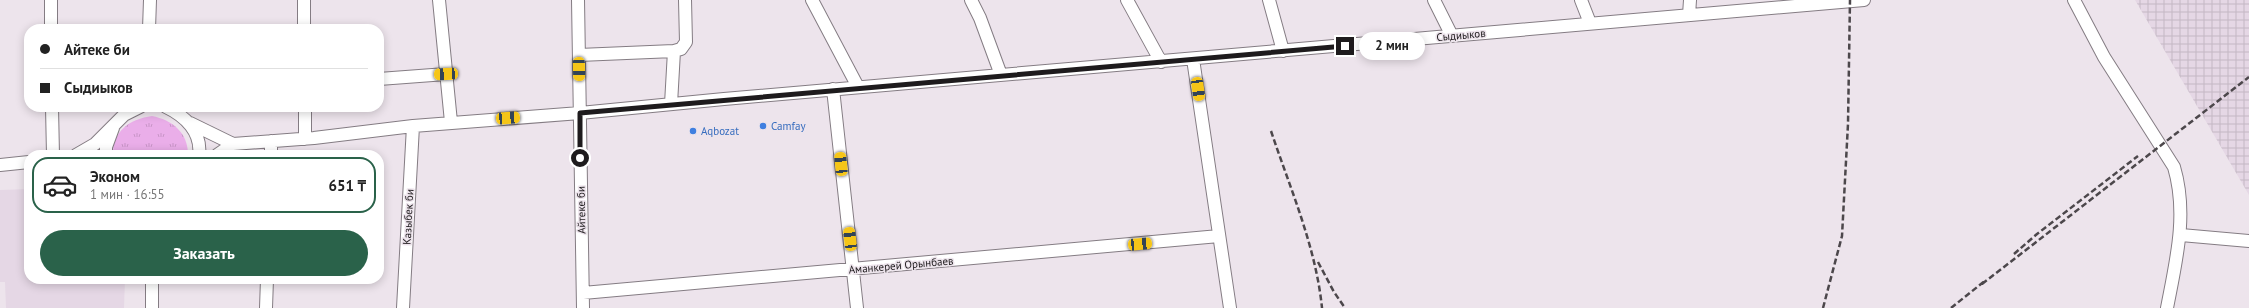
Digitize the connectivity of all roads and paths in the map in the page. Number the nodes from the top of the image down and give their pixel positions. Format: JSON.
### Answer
{"nodes":[{"id":1,"x":51,"y":0,"type":"edge"},
{"id":2,"x":150,"y":0,"type":"edge"},
{"id":3,"x":304,"y":0,"type":"edge"},
{"id":4,"x":439,"y":0,"type":"edge"},
{"id":5,"x":578,"y":0,"type":"edge"},
{"id":6,"x":685,"y":0,"type":"edge"},
{"id":7,"x":812,"y":0,"type":"edge"},
{"id":8,"x":971,"y":0,"type":"edge"},
{"id":9,"x":1127,"y":0,"type":"edge"},
{"id":10,"x":1269,"y":0,"type":"edge"},
{"id":11,"x":1434,"y":0,"type":"edge"},
{"id":12,"x":1581,"y":0,"type":"edge"},
{"id":13,"x":1690,"y":0,"type":"edge"},
{"id":14,"x":1864,"y":0,"type":"edge"},
{"id":15,"x":2074,"y":0,"type":"edge"},
{"id":16,"x":1689,"y":15,"type":"junction"},
{"id":17,"x":1590,"y":23,"type":"junction"},
{"id":18,"x":52,"y":24,"type":"edge"},
{"id":19,"x":149,"y":24,"type":"edge"},
{"id":20,"x":304,"y":24,"type":"edge"},
{"id":21,"x":1452,"y":36,"type":"junction"},
{"id":22,"x":674,"y":51,"type":"junction"},
{"id":23,"x":1283,"y":51,"type":"junction"},
{"id":24,"x":579,"y":55,"type":"junction"},
{"id":25,"x":1193,"y":59,"type":"junction"},
{"id":26,"x":1161,"y":62,"type":"junction"},
{"id":27,"x":446,"y":74,"type":"junction"},
{"id":28,"x":1001,"y":75,"type":"junction"},
{"id":29,"x":384,"y":79,"type":"edge"},
{"id":30,"x":858,"y":87,"type":"junction"},
{"id":31,"x":832,"y":89,"type":"junction"},
{"id":32,"x":671,"y":104,"type":"junction"},
{"id":33,"x":52,"y":112,"type":"edge"},
{"id":34,"x":179,"y":112,"type":"edge"},
{"id":35,"x":305,"y":112,"type":"edge"},
{"id":36,"x":580,"y":113,"type":"junction"},
{"id":37,"x":123,"y":115,"type":"edge"},
{"id":38,"x":451,"y":122,"type":"junction"},
{"id":39,"x":190,"y":123,"type":"junction"},
{"id":40,"x":413,"y":126,"type":"junction"},
{"id":41,"x":305,"y":139,"type":"junction"},
{"id":42,"x":271,"y":141,"type":"junction"},
{"id":43,"x":232,"y":144,"type":"junction"},
{"id":44,"x":53,"y":150,"type":"edge"},
{"id":45,"x":85,"y":150,"type":"edge"},
{"id":46,"x":107,"y":150,"type":"edge"},
{"id":47,"x":198,"y":150,"type":"edge"},
{"id":48,"x":224,"y":150,"type":"edge"},
{"id":49,"x":271,"y":150,"type":"edge"},
{"id":50,"x":24,"y":163,"type":"edge"},
{"id":51,"x":0,"y":165,"type":"edge"},
{"id":52,"x":2180,"y":235,"type":"junction"},
{"id":53,"x":1219,"y":236,"type":"junction"},
{"id":54,"x":2249,"y":241,"type":"edge"},
{"id":55,"x":853,"y":269,"type":"junction"},
{"id":56,"x":152,"y":284,"type":"edge"},
{"id":57,"x":267,"y":284,"type":"edge"},
{"id":58,"x":583,"y":293,"type":"junction"},
{"id":59,"x":152,"y":308,"type":"edge"},
{"id":60,"x":266,"y":308,"type":"edge"},
{"id":61,"x":403,"y":308,"type":"edge"},
{"id":62,"x":583,"y":308,"type":"edge"},
{"id":63,"x":857,"y":308,"type":"edge"},
{"id":64,"x":1230,"y":308,"type":"edge"},
{"id":65,"x":2167,"y":308,"type":"edge"}],
"edges":[{"from":1,"to":18,"type":"street"},
{"from":2,"to":19,"type":"street"},
{"from":3,"to":20,"type":"street"},
{"from":4,"to":27,"type":"street"},
{"from":5,"to":24,"type":"street","name":"Айтеке би"},
{"from":6,"to":22,"type":"street"},
{"from":7,"to":30,"type":"street"},
{"from":8,"to":28,"type":"street"},
{"from":9,"to":26,"type":"street"},
{"from":10,"to":23,"type":"street"},
{"from":11,"to":21,"type":"street"},
{"from":12,"to":17,"type":"street"},
{"from":13,"to":16,"type":"street"},
{"from":14,"to":16,"type":"street","name":"Сыдиыков"},
{"from":15,"to":52,"type":"street"},
{"from":16,"to":17,"type":"street","name":"Сыдиыков"},
{"from":17,"to":21,"type":"street","name":"Сыдиыков"},
{"from":21,"to":23,"type":"street","name":"Сыдиыков"},
{"from":22,"to":24,"type":"street"},
{"from":22,"to":32,"type":"street"},
{"from":23,"to":25,"type":"street","name":"Сыдиыков"},
{"from":24,"to":36,"type":"street","name":"Айтеке би"},
{"from":25,"to":26,"type":"street","name":"Сыдиыков"},
{"from":25,"to":53,"type":"street"},
{"from":26,"to":28,"type":"street","name":"Сыдиыков"},
{"from":27,"to":29,"type":"street"},
{"from":27,"to":38,"type":"street"},
{"from":28,"to":30,"type":"street","name":"Сыдиыков"},
{"from":30,"to":31,"type":"street","name":"Сыдиыков"},
{"from":31,"to":32,"type":"street","name":"Сыдиыков"},
{"from":31,"to":55,"type":"street"},
{"from":32,"to":36,"type":"street","name":"Сыдиыков"},
{"from":33,"to":44,"type":"street"},
{"from":34,"to":39,"type":"street"},
{"from":35,"to":41,"type":"street"},
{"from":36,"to":38,"type":"street","name":"Сыдиыков"},
{"from":36,"to":58,"type":"street","name":"Айтеке би"},
{"from":37,"to":45,"type":"street"},
{"from":37,"to":46,"type":"street"},
{"from":38,"to":40,"type":"street","name":"Сыдиыков"},
{"from":39,"to":43,"type":"street"},
{"from":39,"to":47,"type":"street"},
{"from":40,"to":41,"type":"street","name":"Сыдиыков"},
{"from":40,"to":61,"type":"street","name":"Казыбек би"},
{"from":41,"to":42,"type":"street","name":"Сыдиыков"},
{"from":42,"to":43,"type":"street","name":"Сыдиыков"},
{"from":42,"to":49,"type":"street"},
{"from":43,"to":48,"type":"street"},
{"from":50,"to":51,"type":"street"},
{"from":52,"to":54,"type":"street"},
{"from":52,"to":65,"type":"street"},
{"from":53,"to":55,"type":"street","name":"Аманкерей Орынбаев"},
{"from":53,"to":64,"type":"street"},
{"from":55,"to":58,"type":"street","name":"Аманкерей Орынбаев"},
{"from":55,"to":63,"type":"street"},
{"from":56,"to":59,"type":"street"},
{"from":57,"to":60,"type":"street"},
{"from":58,"to":62,"type":"street","name":"Айтеке би"}]}
